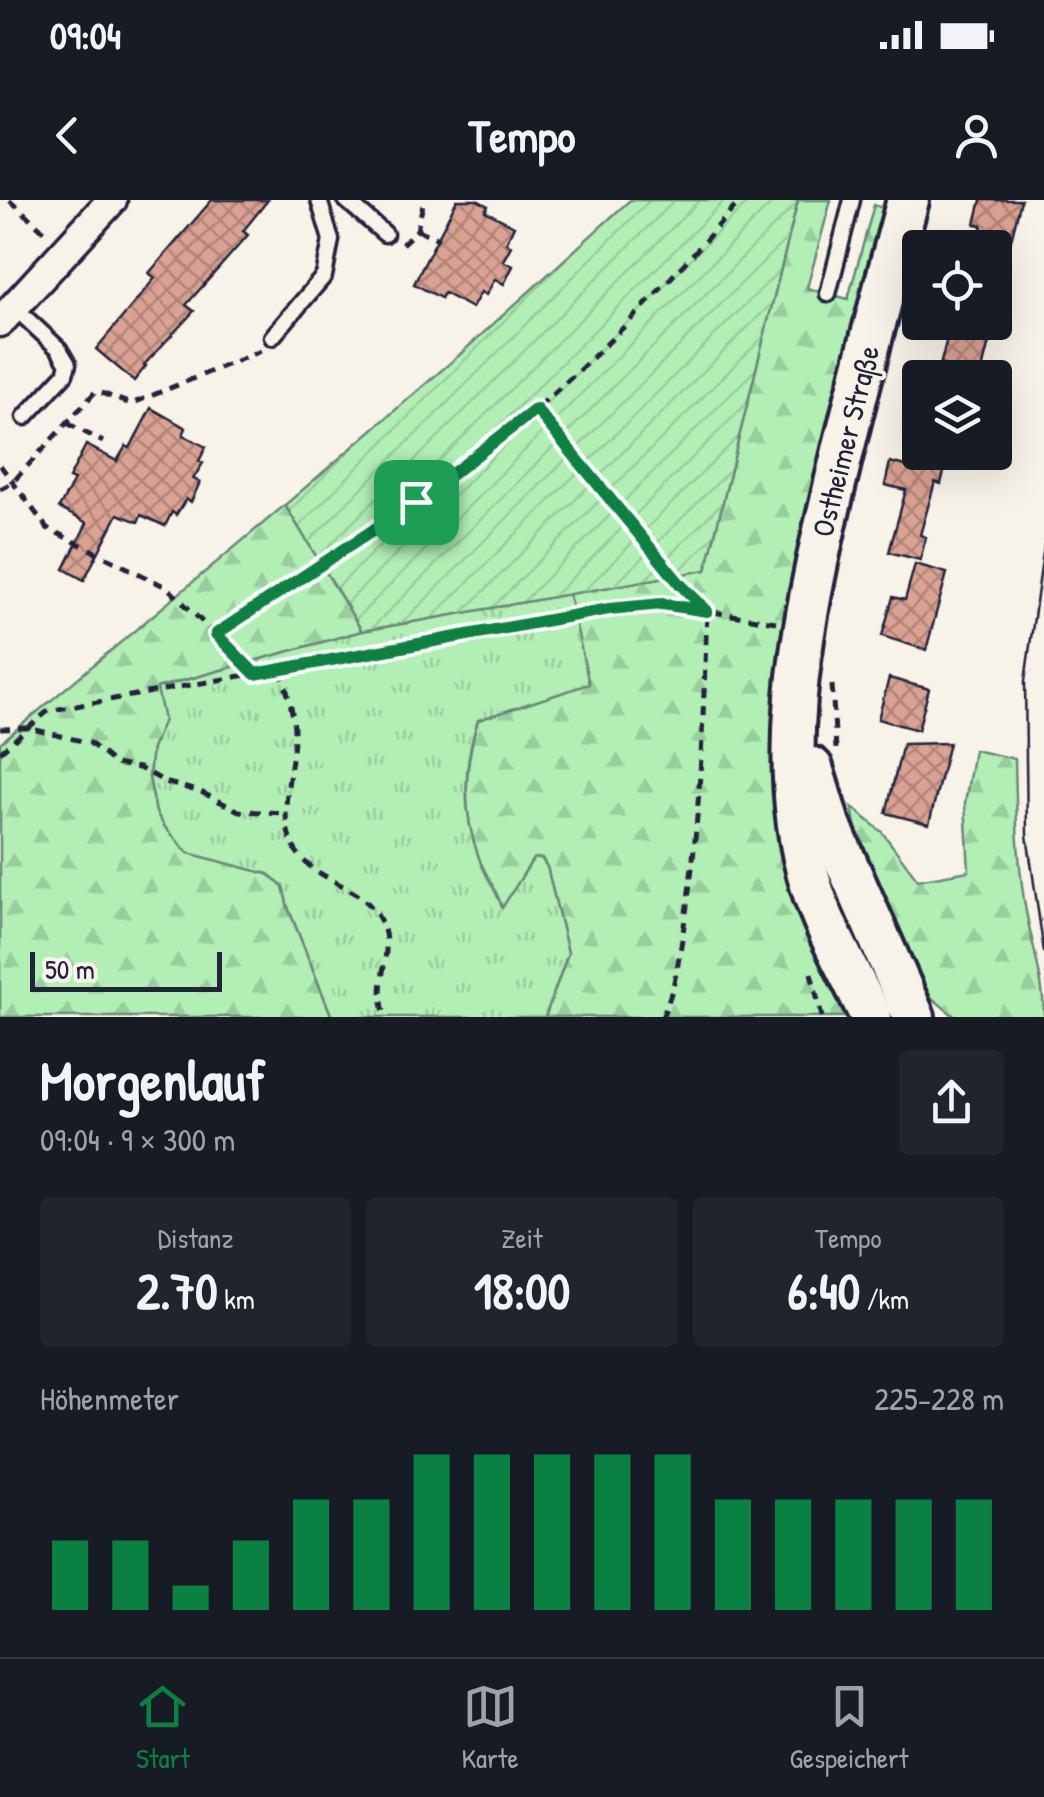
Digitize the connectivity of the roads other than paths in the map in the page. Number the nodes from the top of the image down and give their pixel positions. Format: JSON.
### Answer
{"nodes":[{"id":1,"x":112,"y":200,"type":"edge"},
{"id":2,"x":319,"y":200,"type":"edge"},
{"id":3,"x":346,"y":200,"type":"edge"},
{"id":4,"x":852,"y":200,"type":"edge"},
{"id":5,"x":903,"y":202,"type":"edge"},
{"id":6,"x":385,"y":234,"type":"dead end"},
{"id":7,"x":828,"y":294,"type":"dead end"},
{"id":8,"x":7,"y":314,"type":"edge"},
{"id":9,"x":272,"y":337,"type":"road end"},
{"id":10,"x":25,"y":417,"type":"dead end"},
{"id":11,"x":828,"y":869,"type":"junction"},
{"id":12,"x":871,"y":1017,"type":"edge"},
{"id":13,"x":914,"y":1017,"type":"edge"}],
"edges":[{"from":1,"to":8,"type":"street"},
{"from":2,"to":9,"type":"lane"},
{"from":3,"to":6,"type":"lane"},
{"from":4,"to":7,"type":"lane"},
{"from":5,"to":11,"type":"main road","name":"Ostheimer Straße"},
{"from":8,"to":10,"type":"lane"},
{"from":11,"to":12,"type":"main road","name":"Ostheimer Straße"},
{"from":11,"to":13,"type":"main road","name":"Ostheimer Straße"}]}
